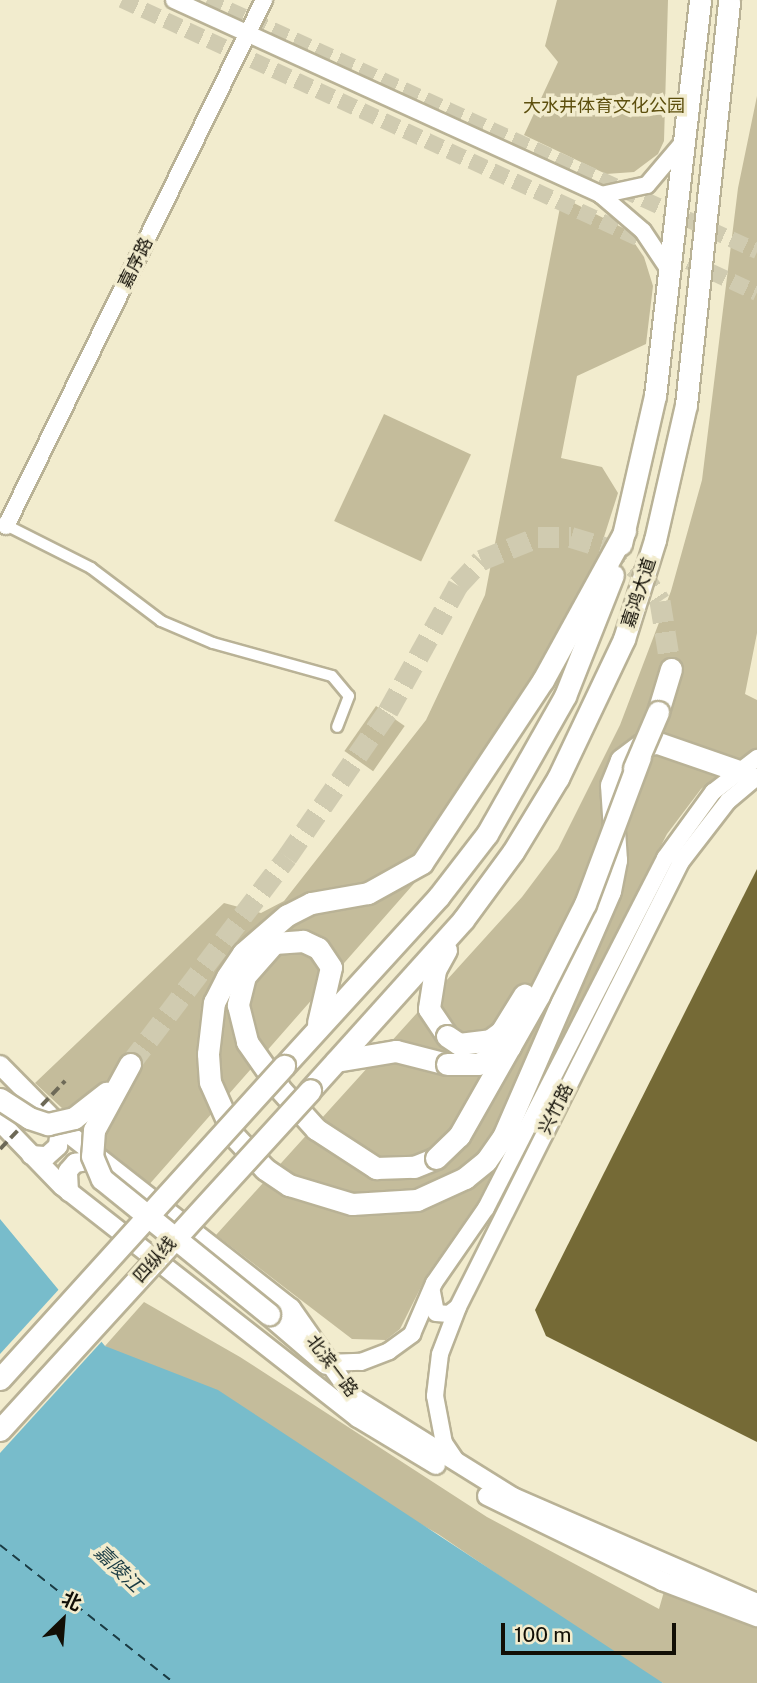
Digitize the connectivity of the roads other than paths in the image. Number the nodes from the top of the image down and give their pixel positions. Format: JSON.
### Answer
{"nodes":[{"id":1,"x":174,"y":0,"type":"edge"},
{"id":2,"x":264,"y":0,"type":"edge"},
{"id":3,"x":700,"y":0,"type":"edge"},
{"id":4,"x":729,"y":0,"type":"edge"},
{"id":5,"x":248,"y":34,"type":"junction"},
{"id":6,"x":687,"y":134,"type":"junction"},
{"id":7,"x":601,"y":195,"type":"junction"},
{"id":8,"x":671,"y":278,"type":"junction"},
{"id":9,"x":3,"y":524,"type":"edge"},
{"id":10,"x":625,"y":531,"type":"junction"},
{"id":11,"x":671,"y":669,"type":"tunnel mouth"},
{"id":12,"x":337,"y":727,"type":"dead end"},
{"id":13,"x":640,"y":757,"type":"junction"},
{"id":14,"x":757,"y":758,"type":"edge"},
{"id":15,"x":748,"y":774,"type":"edge"},
{"id":16,"x":463,"y":920,"type":"junction"},
{"id":17,"x":572,"y":975,"type":"junction"},
{"id":18,"x":314,"y":1033,"type":"junction"},
{"id":19,"x":336,"y":1061,"type":"junction"},
{"id":20,"x":0,"y":1065,"type":"edge"},
{"id":21,"x":284,"y":1066,"type":"joint"},
{"id":22,"x":310,"y":1090,"type":"joint"},
{"id":23,"x":0,"y":1099,"type":"edge"},
{"id":24,"x":0,"y":1122,"type":"edge"},
{"id":25,"x":60,"y":1126,"type":"junction"},
{"id":26,"x":30,"y":1155,"type":"junction"},
{"id":27,"x":100,"y":1159,"type":"junction"},
{"id":28,"x":69,"y":1192,"type":"junction"},
{"id":29,"x":434,"y":1283,"type":"junction"},
{"id":30,"x":458,"y":1307,"type":"junction"},
{"id":31,"x":326,"y":1363,"type":"junction"},
{"id":32,"x":0,"y":1379,"type":"edge"},
{"id":33,"x":0,"y":1430,"type":"edge"},
{"id":34,"x":461,"y":1467,"type":"junction"},
{"id":35,"x":757,"y":1603,"type":"edge"},
{"id":36,"x":757,"y":1616,"type":"edge"}],
"edges":[{"from":1,"to":5,"type":"street"},
{"from":2,"to":5,"type":"street","name":"嘉序路"},
{"from":3,"to":6,"type":"highway","name":"嘉鸿大道"},
{"from":4,"to":16,"type":"highway","name":"嘉鸿大道"},
{"from":5,"to":7,"type":"street"},
{"from":5,"to":9,"type":"street","name":"嘉序路"},
{"from":6,"to":7,"type":"street"},
{"from":6,"to":8,"type":"highway","name":"嘉鸿大道"},
{"from":7,"to":8,"type":"street"},
{"from":8,"to":10,"type":"highway","name":"嘉鸿大道"},
{"from":9,"to":12,"type":"street"},
{"from":10,"to":17,"type":"highway"},
{"from":10,"to":18,"type":"highway","name":"嘉鸿大道"},
{"from":11,"to":13,"type":"highway","bridge":true},
{"from":13,"to":16,"type":"highway","bridge":true},
{"from":13,"to":18,"type":"highway","bridge":true},
{"from":14,"to":15,"type":"street","name":"兴竹路"},
{"from":15,"to":17,"type":"highway"},
{"from":15,"to":29,"type":"street","name":"兴竹路"},
{"from":15,"to":30,"type":"street","name":"兴竹路"},
{"from":16,"to":19,"type":"highway","name":"嘉鸿大道"},
{"from":17,"to":19,"type":"highway","bridge":true},
{"from":18,"to":21,"type":"highway","name":"嘉鸿大道"},
{"from":19,"to":22,"type":"highway","name":"嘉鸿大道"},
{"from":20,"to":25,"type":"main road","name":"北滨一路"},
{"from":21,"to":32,"type":"highway","name":"四纵线","bridge":true},
{"from":22,"to":33,"type":"highway","name":"四纵线","bridge":true},
{"from":23,"to":31,"type":"highway","bridge":true},
{"from":24,"to":26,"type":"main road","name":"北滨一路"},
{"from":25,"to":26,"type":"main road"},
{"from":25,"to":27,"type":"main road","name":"北滨一路"},
{"from":26,"to":28,"type":"main road","name":"北滨一路"},
{"from":27,"to":28,"type":"main road"},
{"from":27,"to":31,"type":"main road","name":"北滨一路"},
{"from":28,"to":36,"type":"main road","name":"北滨一路"},
{"from":29,"to":30,"type":"street"},
{"from":29,"to":31,"type":"street","name":"兴竹路"},
{"from":30,"to":34,"type":"street","name":"兴竹路"},
{"from":31,"to":34,"type":"main road","name":"北滨一路"},
{"from":34,"to":35,"type":"main road","name":"北滨一路"}]}
